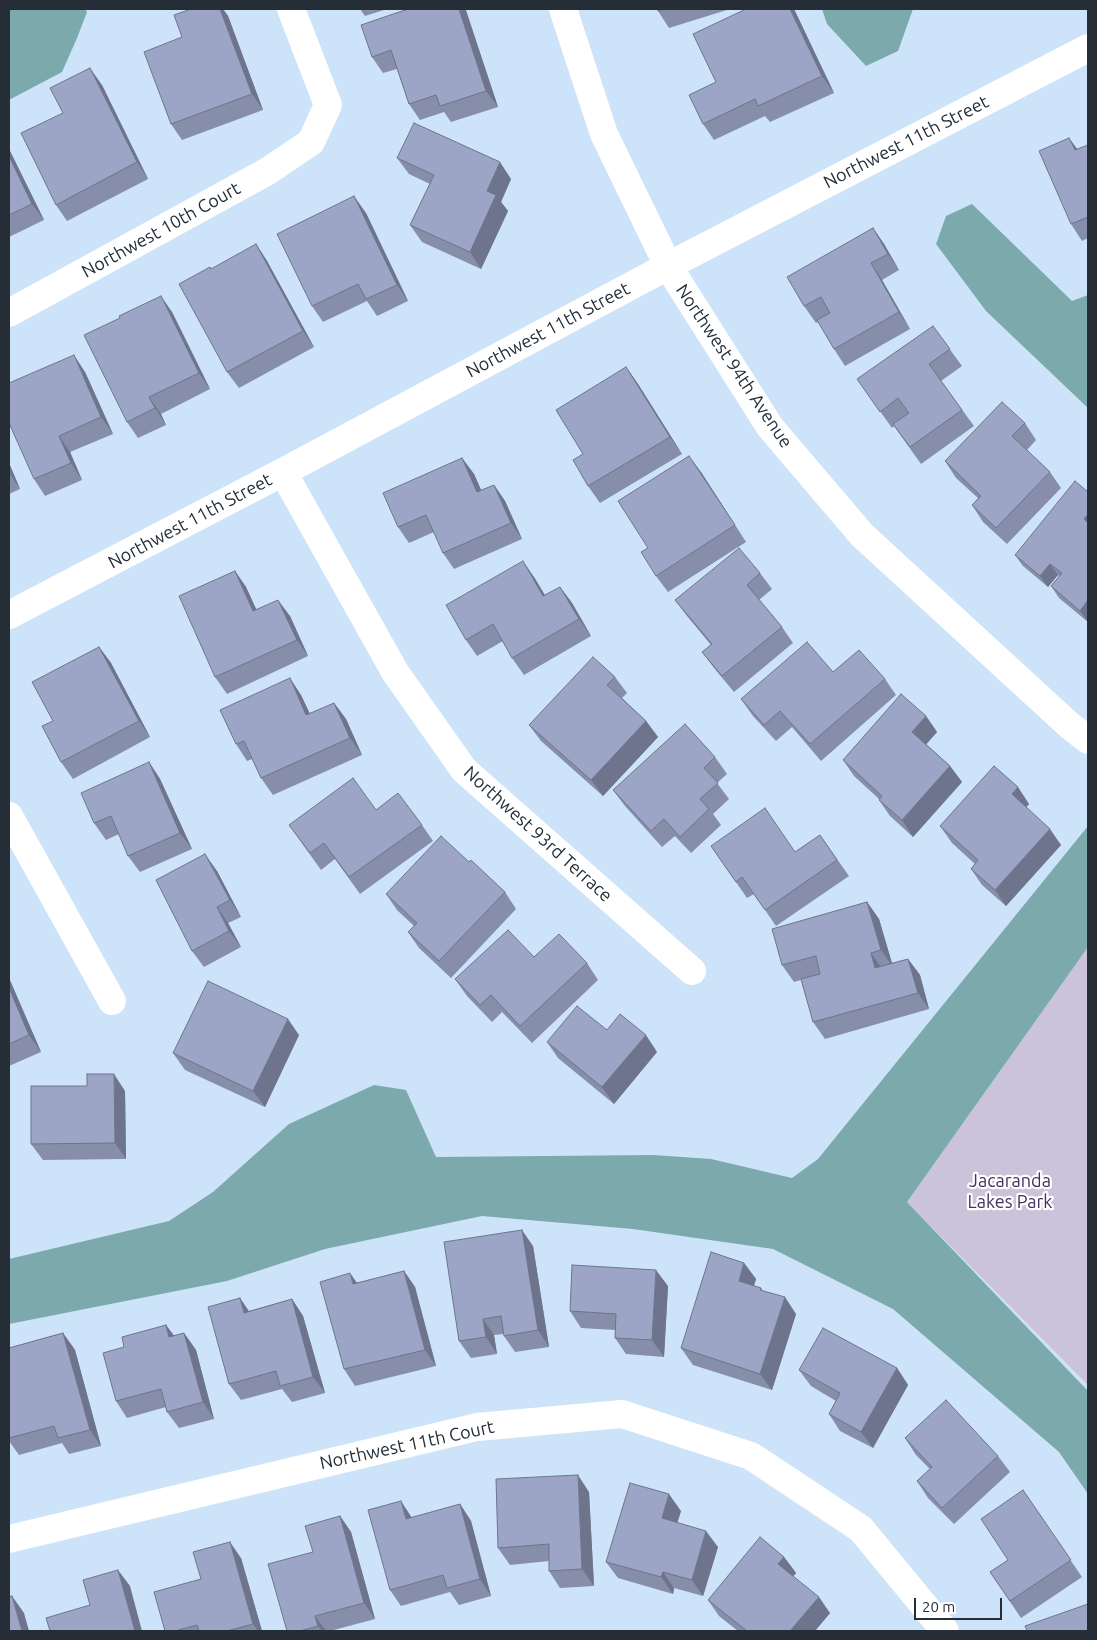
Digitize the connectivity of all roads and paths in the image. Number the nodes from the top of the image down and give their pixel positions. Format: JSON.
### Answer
{"nodes":[{"id":1,"x":291,"y":9,"type":"edge"},
{"id":2,"x":562,"y":9,"type":"edge"},
{"id":3,"x":1088,"y":48,"type":"edge"},
{"id":4,"x":668,"y":266,"type":"junction"},
{"id":5,"x":9,"y":313,"type":"edge"},
{"id":6,"x":283,"y":472,"type":"junction"},
{"id":7,"x":9,"y":615,"type":"edge"},
{"id":8,"x":1088,"y":740,"type":"edge"},
{"id":9,"x":9,"y":816,"type":"edge"},
{"id":10,"x":692,"y":971,"type":"dead end"},
{"id":11,"x":112,"y":1001,"type":"dead end"},
{"id":12,"x":9,"y":1539,"type":"edge"},
{"id":13,"x":946,"y":1631,"type":"edge"}],
"edges":[{"from":1,"to":5,"type":"street","name":"Northwest 10th Court"},
{"from":2,"to":4,"type":"street","name":"Northwest 94th Avenue"},
{"from":3,"to":4,"type":"street","name":"Northwest 11th Street"},
{"from":4,"to":6,"type":"street","name":"Northwest 11th Street"},
{"from":4,"to":8,"type":"street","name":"Northwest 94th Avenue"},
{"from":6,"to":7,"type":"street","name":"Northwest 11th Street"},
{"from":6,"to":10,"type":"street","name":"Northwest 93rd Terrace"},
{"from":9,"to":11,"type":"street"},
{"from":12,"to":13,"type":"street","name":"Northwest 11th Court"}]}
